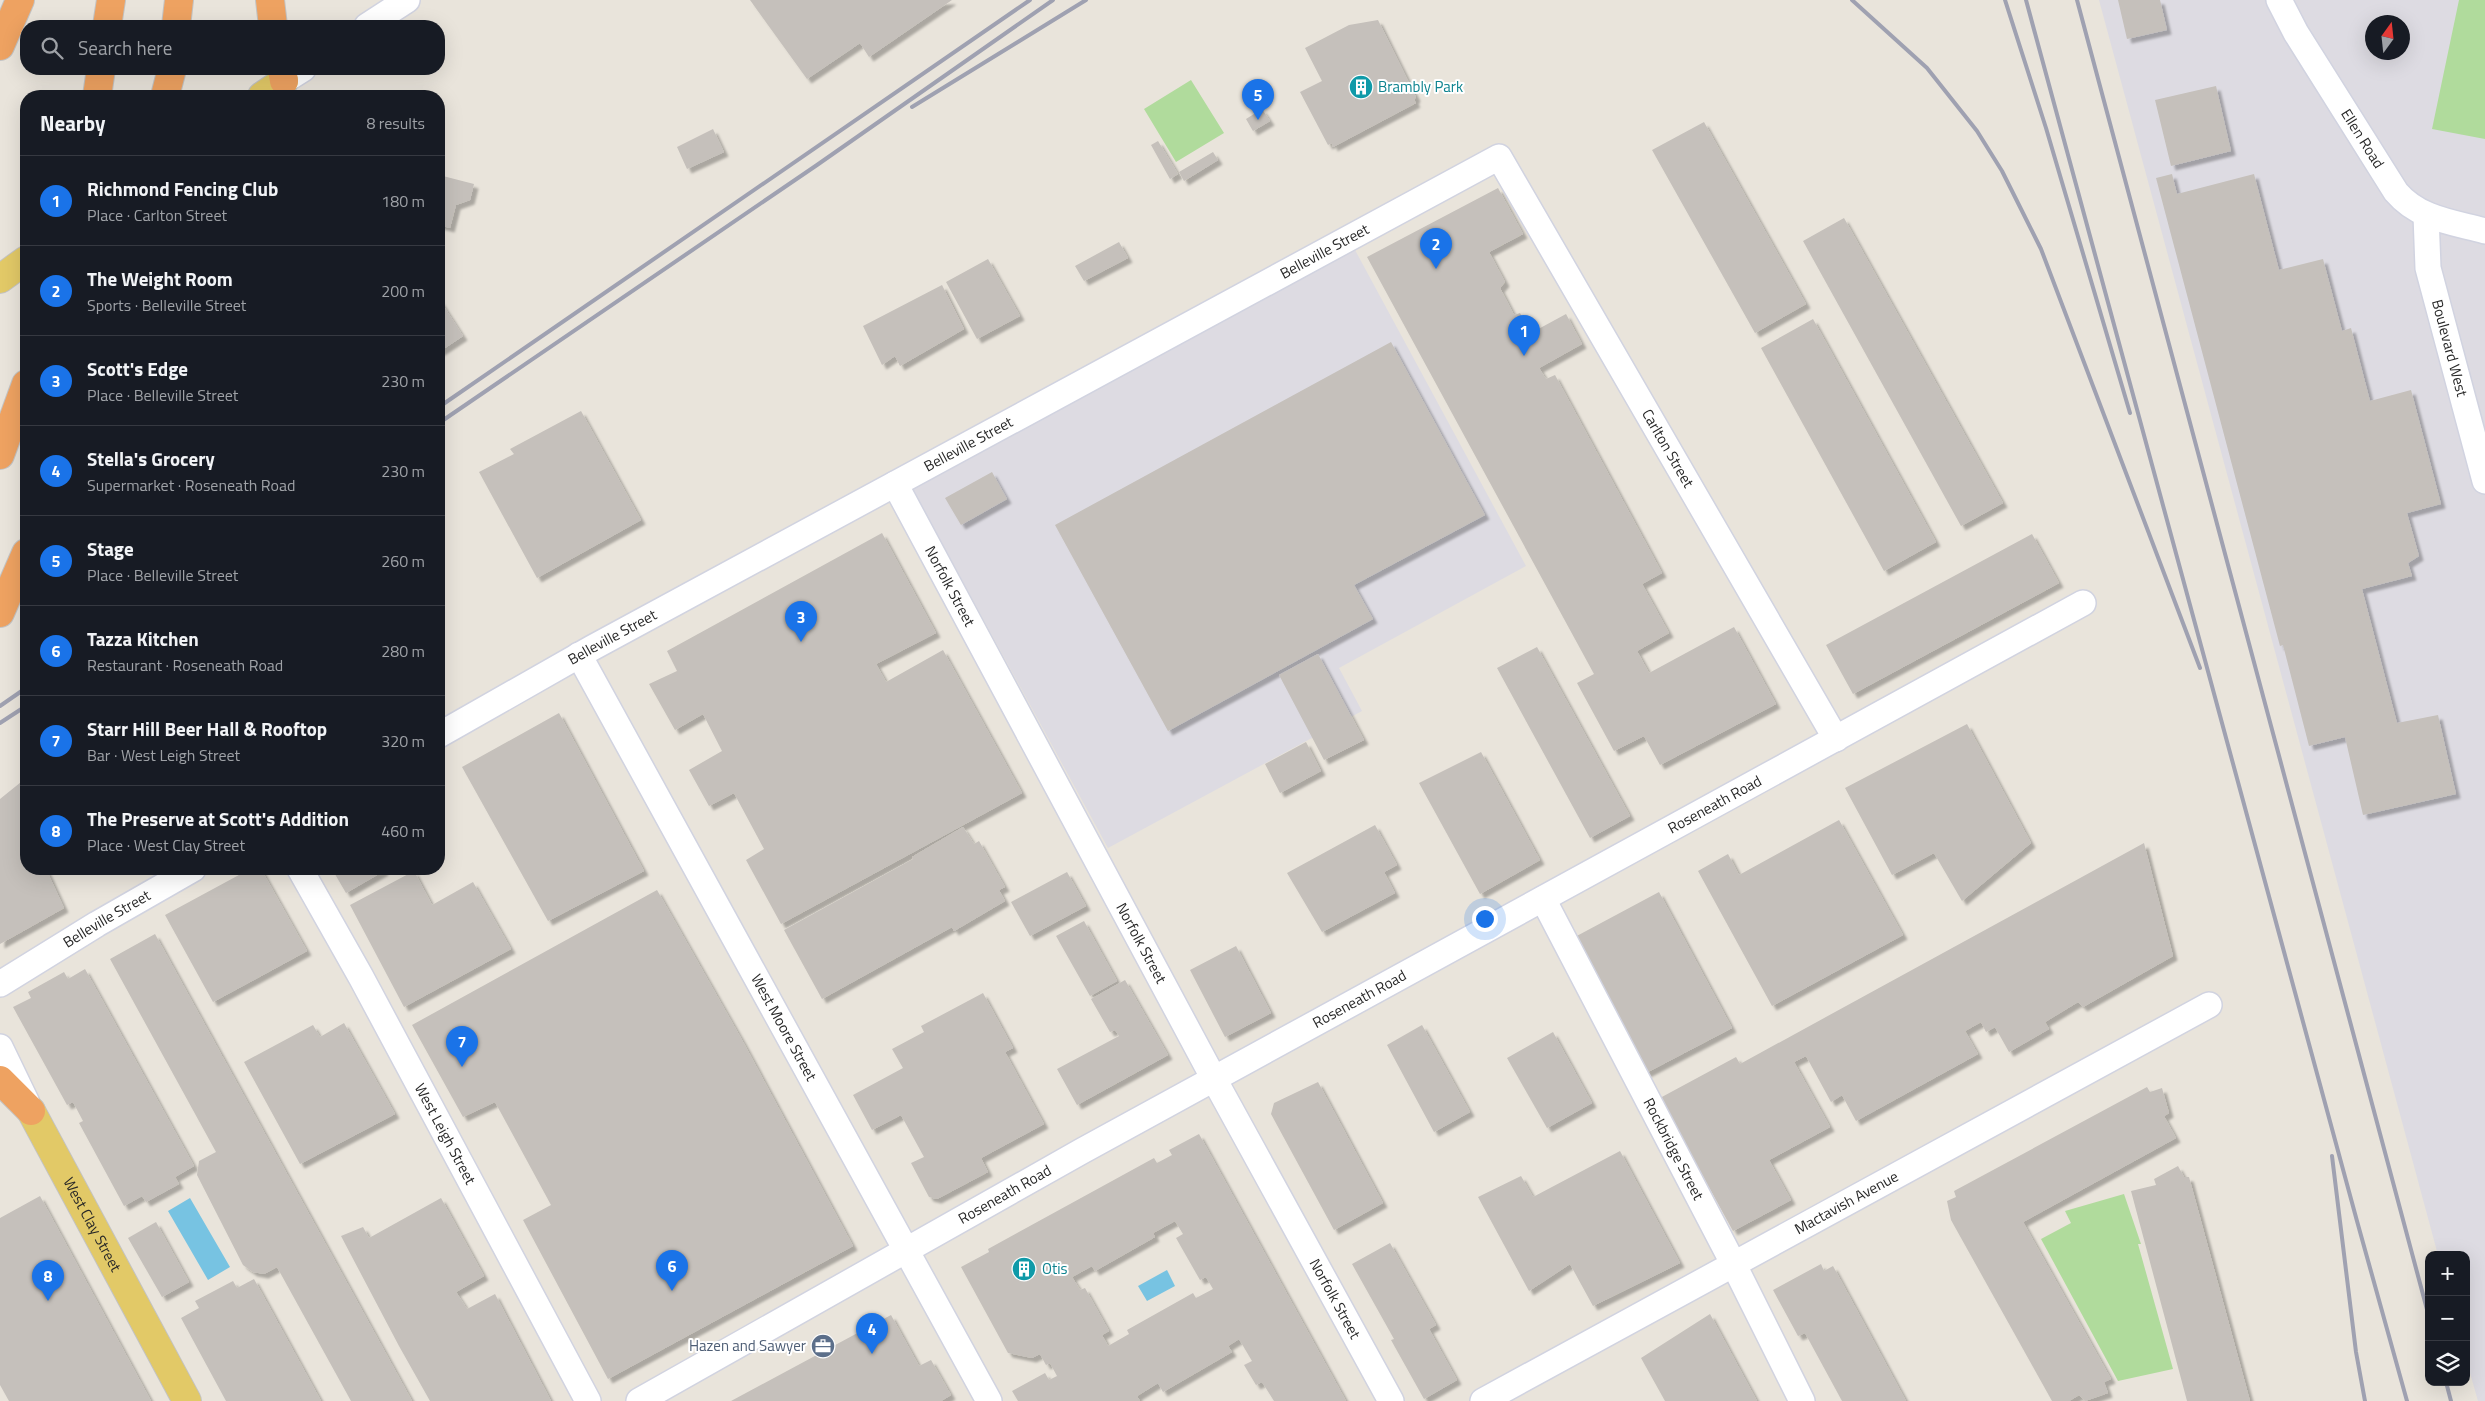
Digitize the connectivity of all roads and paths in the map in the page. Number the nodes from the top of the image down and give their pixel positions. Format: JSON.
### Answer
{"nodes":[{"id":1,"x":20,"y":0,"type":"edge"},
{"id":2,"x":111,"y":0,"type":"edge"},
{"id":3,"x":179,"y":0,"type":"edge"},
{"id":4,"x":270,"y":0,"type":"edge"},
{"id":5,"x":407,"y":0,"type":"edge"},
{"id":6,"x":2279,"y":0,"type":"edge"},
{"id":7,"x":108,"y":20,"type":"edge"},
{"id":8,"x":177,"y":20,"type":"edge"},
{"id":9,"x":272,"y":20,"type":"edge"},
{"id":10,"x":376,"y":20,"type":"edge"},
{"id":11,"x":0,"y":46,"type":"edge"},
{"id":12,"x":100,"y":75,"type":"edge"},
{"id":13,"x":170,"y":75,"type":"edge"},
{"id":14,"x":98,"y":90,"type":"edge"},
{"id":15,"x":167,"y":90,"type":"edge"},
{"id":16,"x":1499,"y":157,"type":"joint"},
{"id":17,"x":2426,"y":215,"type":"junction"},
{"id":18,"x":2485,"y":232,"type":"edge"},
{"id":19,"x":20,"y":264,"type":"edge"},
{"id":20,"x":0,"y":279,"type":"edge"},
{"id":21,"x":20,"y":400,"type":"edge"},
{"id":22,"x":0,"y":454,"type":"edge"},
{"id":23,"x":2485,"y":480,"type":"edge"},
{"id":24,"x":895,"y":484,"type":"junction"},
{"id":25,"x":20,"y":567,"type":"edge"},
{"id":26,"x":2083,"y":603,"type":"dead end"},
{"id":27,"x":3,"y":608,"type":"edge"},
{"id":28,"x":579,"y":655,"type":"junction"},
{"id":29,"x":445,"y":732,"type":"edge"},
{"id":30,"x":1836,"y":739,"type":"junction"},
{"id":31,"x":184,"y":875,"type":"edge"},
{"id":32,"x":303,"y":875,"type":"edge"},
{"id":33,"x":1543,"y":899,"type":"junction"},
{"id":34,"x":0,"y":984,"type":"edge"},
{"id":35,"x":2209,"y":1005,"type":"dead end"},
{"id":36,"x":0,"y":1047,"type":"edge"},
{"id":37,"x":1214,"y":1079,"type":"junction"},
{"id":38,"x":0,"y":1080,"type":"edge"},
{"id":39,"x":31,"y":1111,"type":"junction"},
{"id":40,"x":906,"y":1250,"type":"junction"},
{"id":41,"x":1734,"y":1265,"type":"junction"},
{"id":42,"x":187,"y":1401,"type":"edge"},
{"id":43,"x":588,"y":1401,"type":"edge"},
{"id":44,"x":639,"y":1401,"type":"edge"},
{"id":45,"x":988,"y":1401,"type":"edge"},
{"id":46,"x":1391,"y":1401,"type":"edge"},
{"id":47,"x":1483,"y":1401,"type":"edge"},
{"id":48,"x":1802,"y":1401,"type":"edge"}],
"edges":[{"from":1,"to":11,"type":"highway"},
{"from":2,"to":7,"type":"highway"},
{"from":3,"to":8,"type":"highway"},
{"from":4,"to":9,"type":"highway"},
{"from":5,"to":10,"type":"street"},
{"from":6,"to":17,"type":"street","name":"Ellen Road"},
{"from":12,"to":14,"type":"highway"},
{"from":13,"to":15,"type":"highway"},
{"from":16,"to":24,"type":"street","name":"Belleville Street"},
{"from":16,"to":30,"type":"street","name":"Carlton Street"},
{"from":17,"to":18,"type":"street","name":"Ellen Road"},
{"from":17,"to":23,"type":"street","name":"Boulevard West"},
{"from":19,"to":20,"type":"main road"},
{"from":21,"to":22,"type":"highway"},
{"from":24,"to":28,"type":"street","name":"Belleville Street"},
{"from":24,"to":37,"type":"street","name":"Norfolk Street"},
{"from":25,"to":27,"type":"highway"},
{"from":26,"to":30,"type":"street","name":"Roseneath Road"},
{"from":28,"to":29,"type":"street","name":"Belleville Street"},
{"from":28,"to":40,"type":"street","name":"West Moore Street"},
{"from":30,"to":33,"type":"street","name":"Roseneath Road"},
{"from":31,"to":34,"type":"street","name":"Belleville Street"},
{"from":32,"to":43,"type":"street","name":"West Leigh Street"},
{"from":33,"to":37,"type":"street","name":"Roseneath Road"},
{"from":33,"to":41,"type":"street","name":"Rockbridge Street"},
{"from":35,"to":41,"type":"street","name":"Mactavish Avenue"},
{"from":36,"to":39,"type":"street","name":"West Clay Street"},
{"from":37,"to":40,"type":"street","name":"Roseneath Road"},
{"from":37,"to":46,"type":"street","name":"Norfolk Street"},
{"from":38,"to":39,"type":"highway"},
{"from":39,"to":42,"type":"main road","name":"West Clay Street"},
{"from":40,"to":44,"type":"street","name":"Roseneath Road"},
{"from":40,"to":45,"type":"street","name":"West Moore Street"},
{"from":41,"to":47,"type":"street","name":"Mactavish Avenue"},
{"from":41,"to":48,"type":"street","name":"Rockbridge Street"}]}
